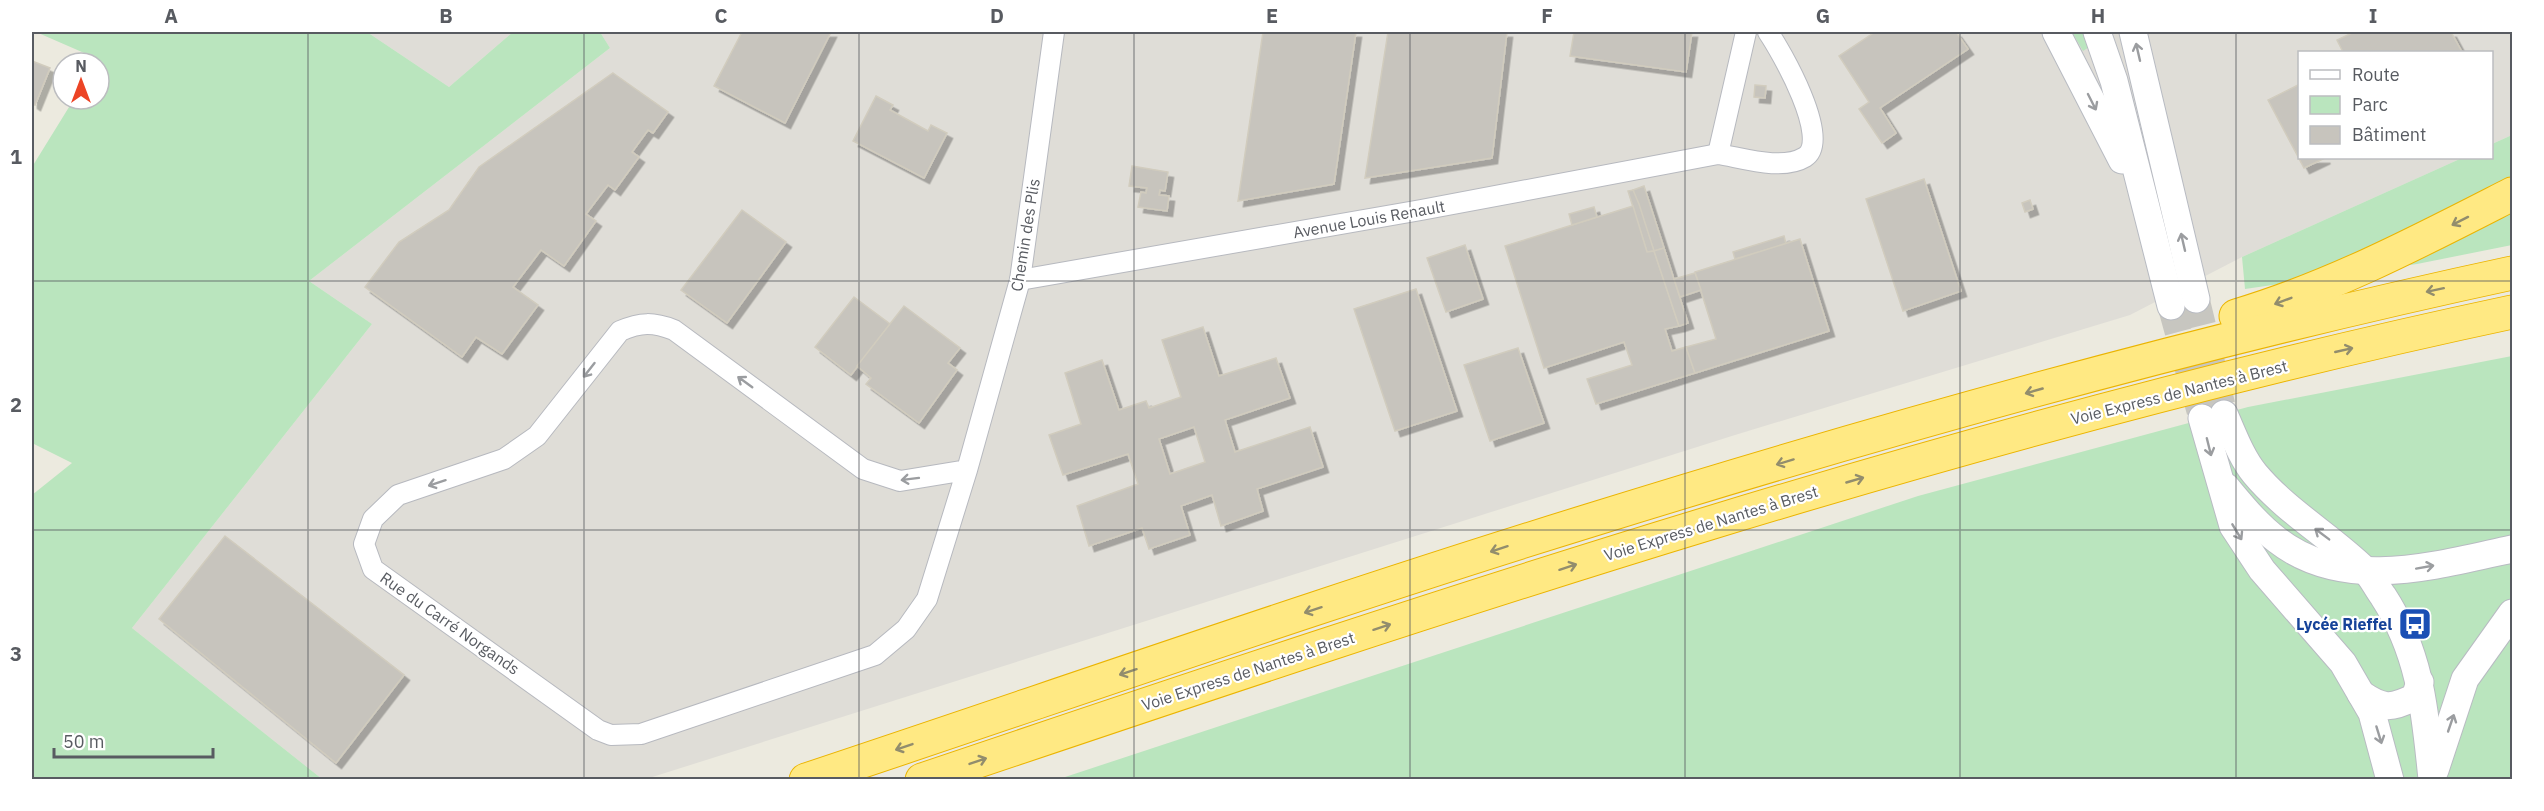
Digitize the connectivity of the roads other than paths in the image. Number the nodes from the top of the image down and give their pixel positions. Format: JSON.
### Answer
{"nodes":[{"id":1,"x":1054,"y":32,"type":"edge"},
{"id":2,"x":1746,"y":32,"type":"edge"},
{"id":3,"x":1768,"y":32,"type":"edge"},
{"id":4,"x":2056,"y":32,"type":"edge"},
{"id":5,"x":2097,"y":32,"type":"edge"},
{"id":6,"x":2133,"y":32,"type":"edge"},
{"id":7,"x":1718,"y":154,"type":"junction"},
{"id":8,"x":2512,"y":194,"type":"edge"},
{"id":9,"x":2142,"y":198,"type":"junction"},
{"id":10,"x":2512,"y":273,"type":"edge"},
{"id":11,"x":1020,"y":280,"type":"junction"},
{"id":12,"x":2512,"y":312,"type":"edge"},
{"id":13,"x":2090,"y":375,"type":"junction"},
{"id":14,"x":967,"y":470,"type":"junction"},
{"id":15,"x":2217,"y":477,"type":"junction"},
{"id":16,"x":2512,"y":549,"type":"edge"},
{"id":17,"x":2366,"y":572,"type":"junction"},
{"id":18,"x":2512,"y":613,"type":"edge"},
{"id":19,"x":2420,"y":682,"type":"junction"},
{"id":20,"x":2361,"y":694,"type":"junction"},
{"id":21,"x":2432,"y":779,"type":"edge"},
{"id":22,"x":806,"y":780,"type":"edge"},
{"id":23,"x":922,"y":780,"type":"edge"},
{"id":24,"x":2390,"y":780,"type":"edge"}],
"edges":[{"from":1,"to":11,"type":"street","name":"Chemin des Plis"},
{"from":2,"to":7,"type":"street"},
{"from":3,"to":7,"type":"street","name":"Avenue Louis Renault"},
{"from":4,"to":9,"type":"main road","one_way":true},
{"from":5,"to":9,"type":"main road"},
{"from":9,"to":6,"type":"main road","one_way":true},
{"from":7,"to":11,"type":"street","name":"Avenue Louis Renault"},
{"from":8,"to":13,"type":"highway","one_way":true},
{"from":10,"to":13,"type":"highway","one_way":true},
{"from":11,"to":14,"type":"street","name":"Chemin des Plis"},
{"from":23,"to":12,"type":"highway","name":"Voie Express de Nantes à Brest","one_way":true},
{"from":13,"to":22,"type":"highway","one_way":true},
{"from":14,"to":14,"type":"street","name":"Rue du Carré Norgands","one_way":true},
{"from":15,"to":17,"type":"main road"},
{"from":17,"to":15,"type":"main road","one_way":true},
{"from":15,"to":20,"type":"main road","one_way":true},
{"from":17,"to":16,"type":"main road","one_way":true},
{"from":17,"to":19,"type":"main road"},
{"from":21,"to":18,"type":"main road","one_way":true},
{"from":19,"to":20,"type":"main road"},
{"from":19,"to":21,"type":"main road"},
{"from":20,"to":24,"type":"main road","one_way":true}]}
